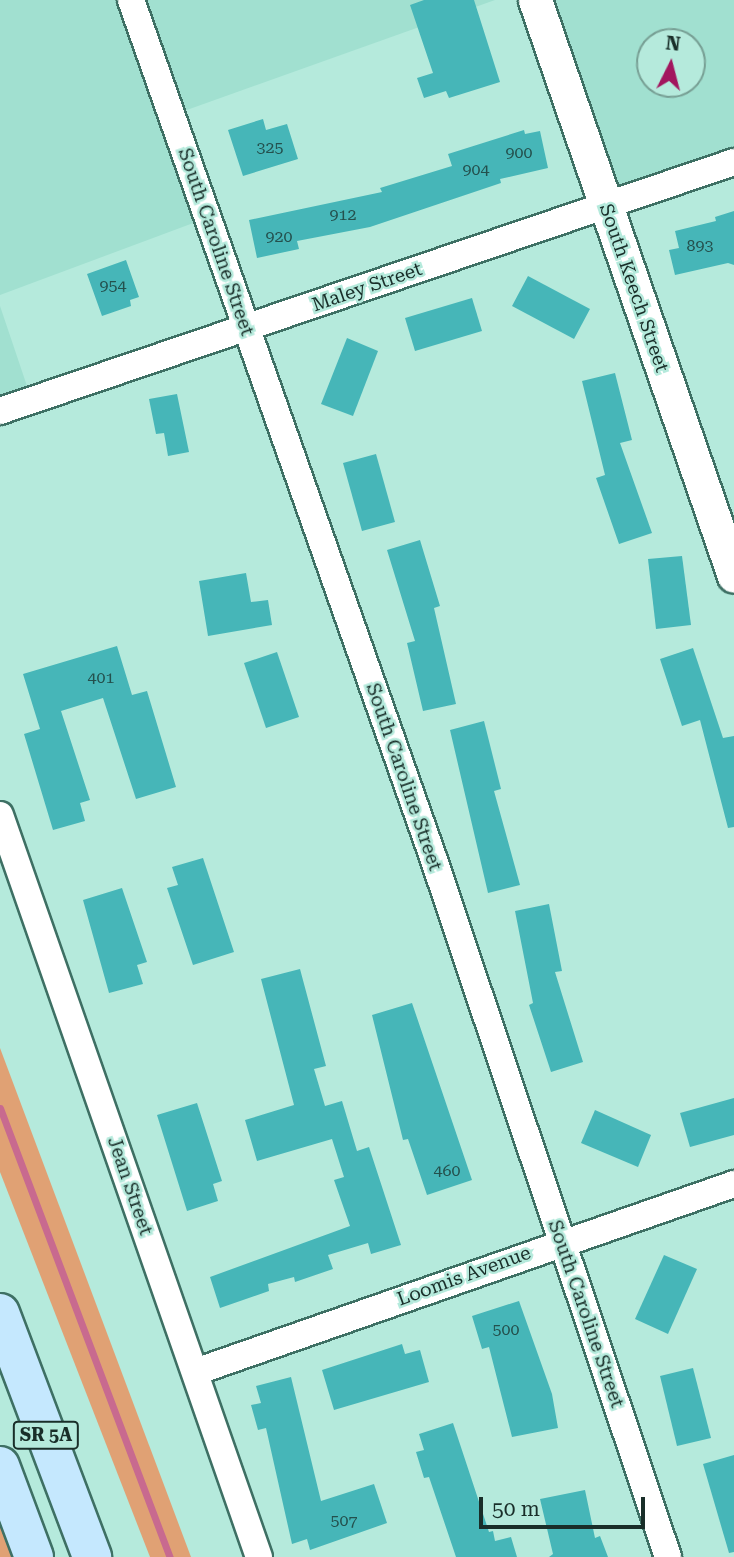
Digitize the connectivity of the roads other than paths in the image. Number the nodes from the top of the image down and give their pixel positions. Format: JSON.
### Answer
{"nodes":[{"id":1,"x":131,"y":0,"type":"edge"},
{"id":2,"x":535,"y":0,"type":"edge"},
{"id":3,"x":734,"y":162,"type":"edge"},
{"id":4,"x":606,"y":207,"type":"junction"},
{"id":5,"x":246,"y":328,"type":"junction"},
{"id":6,"x":0,"y":411,"type":"edge"},
{"id":7,"x":734,"y":576,"type":"edge"},
{"id":8,"x":0,"y":815,"type":"edge"},
{"id":9,"x":734,"y":1184,"type":"edge"},
{"id":10,"x":561,"y":1241,"type":"junction"},
{"id":11,"x":0,"y":1313,"type":"edge"},
{"id":12,"x":195,"y":1372,"type":"junction"},
{"id":13,"x":0,"y":1466,"type":"edge"},
{"id":14,"x":34,"y":1557,"type":"edge"},
{"id":15,"x":92,"y":1557,"type":"edge"},
{"id":16,"x":259,"y":1557,"type":"edge"},
{"id":17,"x":668,"y":1557,"type":"edge"}],
"edges":[{"from":1,"to":5,"type":"street","name":"South Caroline Street"},
{"from":2,"to":4,"type":"street","name":"South Keech Street"},
{"from":3,"to":4,"type":"street","name":"Maley Street"},
{"from":4,"to":5,"type":"street","name":"Maley Street"},
{"from":4,"to":7,"type":"street","name":"South Keech Street"},
{"from":5,"to":6,"type":"street","name":"Maley Street"},
{"from":5,"to":10,"type":"street","name":"South Caroline Street"},
{"from":8,"to":12,"type":"street","name":"Jean Street"},
{"from":9,"to":10,"type":"street","name":"Loomis Avenue"},
{"from":10,"to":12,"type":"street","name":"Loomis Avenue"},
{"from":10,"to":17,"type":"street","name":"South Caroline Street"},
{"from":11,"to":15,"type":"main road","number":"SR 5A"},
{"from":12,"to":16,"type":"street","name":"Jean Street"},
{"from":13,"to":14,"type":"main road","number":"SR 5A"}]}
